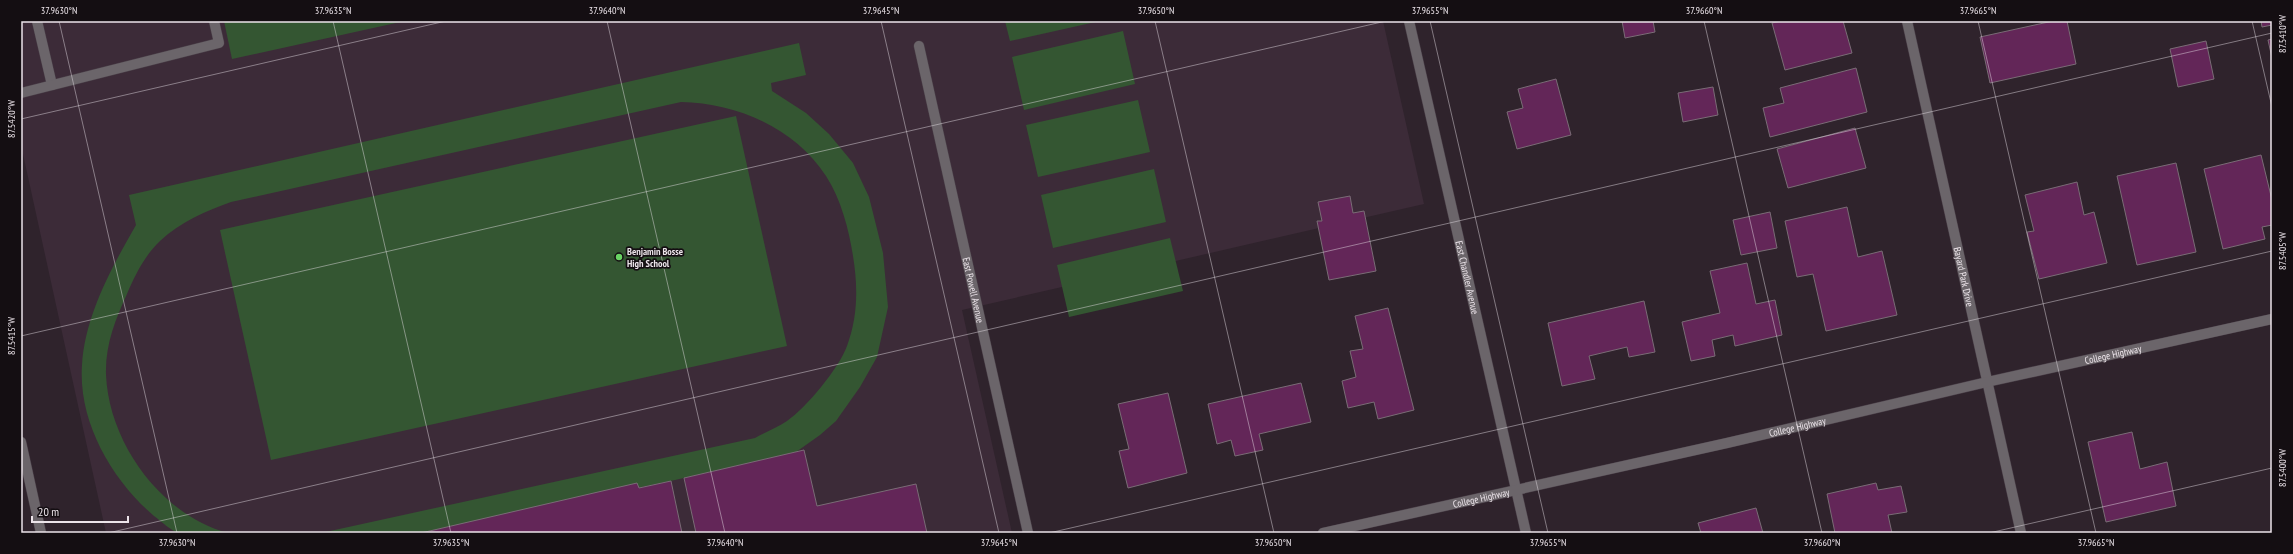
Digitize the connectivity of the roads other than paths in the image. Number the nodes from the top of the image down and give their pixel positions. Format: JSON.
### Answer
{"nodes":[{"id":1,"x":37,"y":21,"type":"edge"},
{"id":2,"x":214,"y":21,"type":"edge"},
{"id":3,"x":1409,"y":21,"type":"edge"},
{"id":4,"x":1907,"y":21,"type":"edge"},
{"id":5,"x":919,"y":46,"type":"dead end"},
{"id":6,"x":52,"y":86,"type":"junction"},
{"id":7,"x":21,"y":93,"type":"edge"},
{"id":8,"x":2272,"y":320,"type":"edge"},
{"id":9,"x":1987,"y":382,"type":"junction"},
{"id":10,"x":21,"y":442,"type":"edge"},
{"id":11,"x":1517,"y":490,"type":"junction"},
{"id":12,"x":41,"y":533,"type":"edge"},
{"id":13,"x":1028,"y":533,"type":"edge"},
{"id":14,"x":1323,"y":533,"type":"edge"},
{"id":15,"x":1526,"y":533,"type":"edge"},
{"id":16,"x":2020,"y":533,"type":"edge"}],
"edges":[{"from":1,"to":6,"type":"street"},
{"from":2,"to":6,"type":"street"},
{"from":3,"to":11,"type":"street","name":"East Chandler Avenue"},
{"from":4,"to":9,"type":"street","name":"Bayard Park Drive"},
{"from":5,"to":13,"type":"street","name":"East Powell Avenue"},
{"from":6,"to":7,"type":"street"},
{"from":8,"to":9,"type":"street","name":"College Highway"},
{"from":9,"to":11,"type":"street","name":"College Highway"},
{"from":9,"to":16,"type":"street","name":"Bayard Park Drive"},
{"from":10,"to":12,"type":"street"},
{"from":11,"to":14,"type":"street","name":"College Highway"},
{"from":11,"to":15,"type":"street","name":"East Chandler Avenue"}]}
